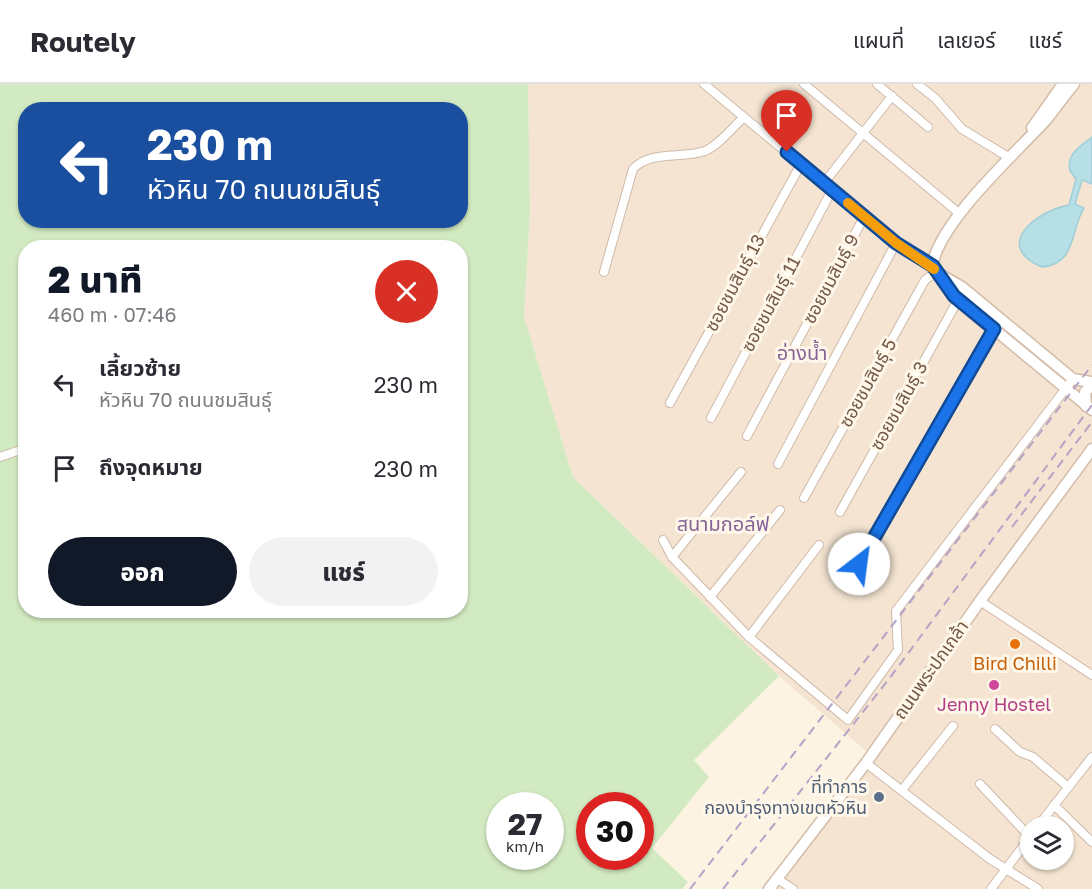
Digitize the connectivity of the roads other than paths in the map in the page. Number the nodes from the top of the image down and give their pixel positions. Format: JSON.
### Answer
{"nodes":[{"id":1,"x":704,"y":84,"type":"edge"},
{"id":2,"x":804,"y":84,"type":"edge"},
{"id":3,"x":877,"y":84,"type":"edge"},
{"id":4,"x":917,"y":84,"type":"edge"},
{"id":5,"x":1063,"y":84,"type":"edge"},
{"id":6,"x":1074,"y":84,"type":"edge"},
{"id":7,"x":892,"y":96,"type":"junction"},
{"id":8,"x":744,"y":117,"type":"junction"},
{"id":9,"x":928,"y":127,"type":"dead end"},
{"id":10,"x":862,"y":133,"type":"junction"},
{"id":11,"x":1028,"y":136,"type":"junction"},
{"id":12,"x":1010,"y":158,"type":"junction"},
{"id":13,"x":801,"y":164,"type":"junction"},
{"id":14,"x":824,"y":183,"type":"junction"},
{"id":15,"x":832,"y":190,"type":"junction"},
{"id":16,"x":960,"y":214,"type":"junction"},
{"id":17,"x":864,"y":217,"type":"junction"},
{"id":18,"x":896,"y":243,"type":"junction"},
{"id":19,"x":934,"y":269,"type":"junction"},
{"id":20,"x":604,"y":272,"type":"dead end"},
{"id":21,"x":958,"y":300,"type":"junction"},
{"id":22,"x":1002,"y":320,"type":"junction"},
{"id":23,"x":994,"y":329,"type":"junction"},
{"id":24,"x":1073,"y":379,"type":"junction"},
{"id":25,"x":1092,"y":383,"type":"edge"},
{"id":26,"x":1065,"y":388,"type":"junction"},
{"id":27,"x":670,"y":403,"type":"dead end"},
{"id":28,"x":1089,"y":408,"type":"edge"},
{"id":29,"x":711,"y":418,"type":"dead end"},
{"id":30,"x":747,"y":436,"type":"dead end"},
{"id":31,"x":1092,"y":449,"type":"edge"},
{"id":32,"x":18,"y":451,"type":"edge"},
{"id":33,"x":0,"y":457,"type":"edge"},
{"id":34,"x":778,"y":464,"type":"dead end"},
{"id":35,"x":741,"y":472,"type":"dead end"},
{"id":36,"x":804,"y":498,"type":"dead end"},
{"id":37,"x":780,"y":510,"type":"dead end"},
{"id":38,"x":840,"y":512,"type":"dead end"},
{"id":39,"x":663,"y":540,"type":"dead end"},
{"id":40,"x":819,"y":545,"type":"dead end"},
{"id":41,"x":672,"y":557,"type":"junction"},
{"id":42,"x":859,"y":564,"type":"dead end"},
{"id":43,"x":710,"y":597,"type":"junction"},
{"id":44,"x":980,"y":602,"type":"junction"},
{"id":45,"x":749,"y":637,"type":"junction"},
{"id":46,"x":1092,"y":675,"type":"edge"},
{"id":47,"x":953,"y":726,"type":"dead end"},
{"id":48,"x":995,"y":729,"type":"dead end"},
{"id":49,"x":1092,"y":757,"type":"edge"},
{"id":50,"x":866,"y":763,"type":"junction"},
{"id":51,"x":980,"y":784,"type":"dead end"},
{"id":52,"x":1068,"y":787,"type":"junction"},
{"id":53,"x":902,"y":790,"type":"junction"},
{"id":54,"x":1054,"y":805,"type":"junction"},
{"id":55,"x":1046,"y":816,"type":"edge"},
{"id":56,"x":1020,"y":826,"type":"edge"},
{"id":57,"x":1092,"y":842,"type":"edge"},
{"id":58,"x":1020,"y":850,"type":"edge"},
{"id":59,"x":1006,"y":868,"type":"junction"},
{"id":60,"x":776,"y":878,"type":"junction"},
{"id":61,"x":769,"y":889,"type":"edge"},
{"id":62,"x":793,"y":889,"type":"edge"},
{"id":63,"x":991,"y":889,"type":"edge"},
{"id":64,"x":1038,"y":889,"type":"edge"}],
"edges":[{"from":1,"to":8,"type":"street"},
{"from":2,"to":10,"type":"street"},
{"from":3,"to":7,"type":"street"},
{"from":4,"to":12,"type":"street"},
{"from":5,"to":11,"type":"main road"},
{"from":6,"to":11,"type":"main road"},
{"from":7,"to":9,"type":"street"},
{"from":7,"to":10,"type":"street"},
{"from":8,"to":13,"type":"street"},
{"from":8,"to":20,"type":"street"},
{"from":10,"to":14,"type":"street"},
{"from":10,"to":16,"type":"street"},
{"from":11,"to":12,"type":"main road"},
{"from":12,"to":16,"type":"main road"},
{"from":13,"to":14,"type":"street"},
{"from":13,"to":27,"type":"street","name":"ซอยชมสินธุ์ 13"},
{"from":14,"to":15,"type":"street"},
{"from":15,"to":17,"type":"street"},
{"from":15,"to":29,"type":"street","name":"ซอยชมสินธุ์ 11"},
{"from":16,"to":19,"type":"main road"},
{"from":17,"to":18,"type":"street"},
{"from":17,"to":30,"type":"street","name":"ซอยชมสินธุ์ 9"},
{"from":18,"to":19,"type":"street"},
{"from":18,"to":34,"type":"street"},
{"from":19,"to":21,"type":"main road"},
{"from":19,"to":22,"type":"main road"},
{"from":19,"to":36,"type":"street","name":"ซอยชมสินธุ์ 5"},
{"from":21,"to":23,"type":"main road"},
{"from":21,"to":38,"type":"street","name":"ซอยชมสินธุ์ 3"},
{"from":22,"to":23,"type":"street"},
{"from":22,"to":24,"type":"main road"},
{"from":23,"to":26,"type":"main road"},
{"from":23,"to":42,"type":"street"},
{"from":24,"to":25,"type":"main road"},
{"from":24,"to":26,"type":"street"},
{"from":25,"to":28,"type":"main road"},
{"from":26,"to":28,"type":"main road"},
{"from":26,"to":45,"type":"street"},
{"from":31,"to":44,"type":"main road","name":"ถนนพระปกเกล้า"},
{"from":32,"to":33,"type":"street"},
{"from":35,"to":41,"type":"street"},
{"from":37,"to":43,"type":"street"},
{"from":39,"to":41,"type":"street"},
{"from":40,"to":45,"type":"street"},
{"from":41,"to":43,"type":"street"},
{"from":43,"to":45,"type":"street"},
{"from":44,"to":46,"type":"street"},
{"from":44,"to":50,"type":"main road","name":"ถนนพระปกเกล้า"},
{"from":47,"to":53,"type":"street"},
{"from":48,"to":52,"type":"street"},
{"from":49,"to":52,"type":"street"},
{"from":50,"to":53,"type":"street"},
{"from":50,"to":60,"type":"main road","name":"ถนนพระปกเกล้า"},
{"from":51,"to":56,"type":"street"},
{"from":52,"to":54,"type":"street"},
{"from":53,"to":59,"type":"street"},
{"from":54,"to":55,"type":"street"},
{"from":54,"to":57,"type":"street"},
{"from":58,"to":59,"type":"street"},
{"from":59,"to":63,"type":"street"},
{"from":59,"to":64,"type":"street"},
{"from":60,"to":61,"type":"main road","name":"ถนนพระปกเกล้า"},
{"from":60,"to":62,"type":"street"}]}
